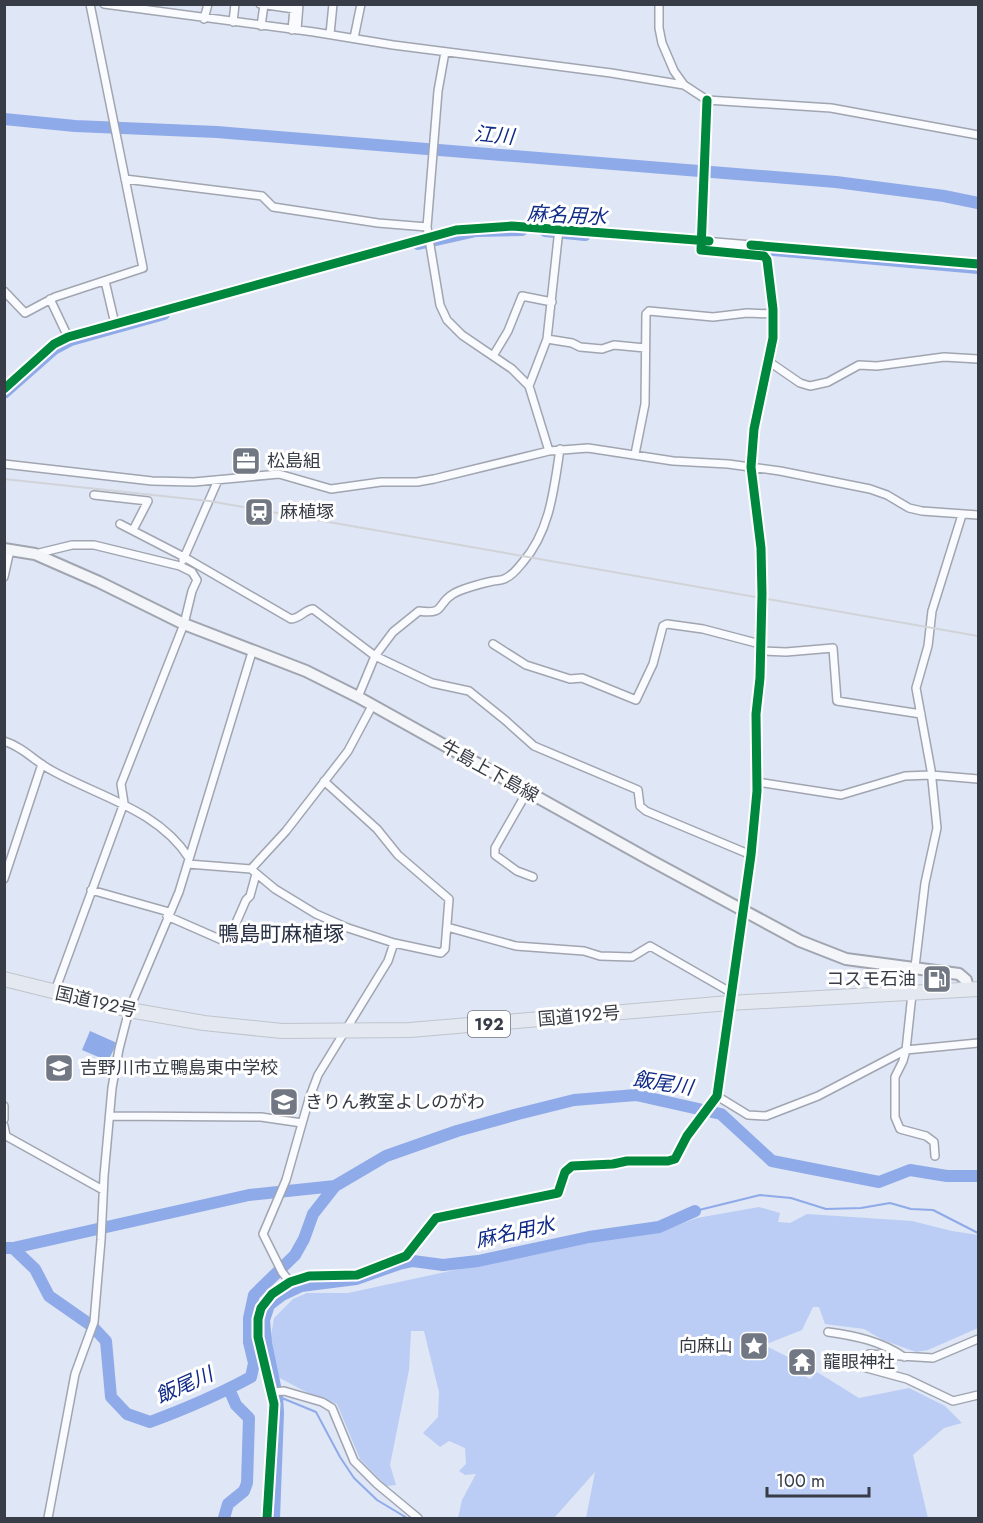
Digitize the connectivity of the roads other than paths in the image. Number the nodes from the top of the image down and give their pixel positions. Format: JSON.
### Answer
{"nodes":[{"id":1,"x":90,"y":4,"type":"edge"},
{"id":2,"x":104,"y":4,"type":"edge"},
{"id":3,"x":208,"y":4,"type":"edge"},
{"id":4,"x":235,"y":4,"type":"edge"},
{"id":5,"x":260,"y":4,"type":"edge"},
{"id":6,"x":299,"y":4,"type":"edge"},
{"id":7,"x":333,"y":4,"type":"edge"},
{"id":8,"x":361,"y":4,"type":"edge"},
{"id":9,"x":658,"y":4,"type":"edge"},
{"id":10,"x":264,"y":5,"type":"edge"},
{"id":11,"x":137,"y":7,"type":"edge"},
{"id":12,"x":153,"y":8,"type":"edge"},
{"id":13,"x":204,"y":19,"type":"junction"},
{"id":14,"x":233,"y":22,"type":"junction"},
{"id":15,"x":261,"y":26,"type":"junction"},
{"id":16,"x":294,"y":30,"type":"junction"},
{"id":17,"x":330,"y":34,"type":"junction"},
{"id":18,"x":354,"y":38,"type":"junction"},
{"id":19,"x":445,"y":52,"type":"junction"},
{"id":20,"x":684,"y":85,"type":"junction"},
{"id":21,"x":707,"y":100,"type":"junction"},
{"id":22,"x":978,"y":135,"type":"edge"},
{"id":23,"x":125,"y":179,"type":"junction"},
{"id":24,"x":427,"y":227,"type":"junction"},
{"id":25,"x":559,"y":232,"type":"junction"},
{"id":26,"x":428,"y":240,"type":"junction"},
{"id":27,"x":701,"y":244,"type":"junction"},
{"id":28,"x":978,"y":264,"type":"edge"},
{"id":29,"x":105,"y":281,"type":"junction"},
{"id":30,"x":4,"y":291,"type":"edge"},
{"id":31,"x":50,"y":299,"type":"junction"},
{"id":32,"x":552,"y":302,"type":"junction"},
{"id":33,"x":773,"y":314,"type":"junction"},
{"id":34,"x":115,"y":324,"type":"junction"},
{"id":35,"x":68,"y":337,"type":"junction"},
{"id":36,"x":547,"y":339,"type":"junction"},
{"id":37,"x":645,"y":348,"type":"junction"},
{"id":38,"x":493,"y":356,"type":"junction"},
{"id":39,"x":978,"y":359,"type":"edge"},
{"id":40,"x":768,"y":361,"type":"junction"},
{"id":41,"x":529,"y":386,"type":"junction"},
{"id":42,"x":4,"y":389,"type":"edge"},
{"id":43,"x":560,"y":449,"type":"junction"},
{"id":44,"x":549,"y":451,"type":"junction"},
{"id":45,"x":635,"y":454,"type":"junction"},
{"id":46,"x":4,"y":464,"type":"edge"},
{"id":47,"x":751,"y":467,"type":"junction"},
{"id":48,"x":218,"y":480,"type":"junction"},
{"id":49,"x":94,"y":495,"type":"dead end"},
{"id":50,"x":962,"y":515,"type":"junction"},
{"id":51,"x":978,"y":515,"type":"edge"},
{"id":52,"x":120,"y":524,"type":"dead end"},
{"id":53,"x":133,"y":530,"type":"junction"},
{"id":54,"x":7,"y":550,"type":"edge"},
{"id":55,"x":35,"y":554,"type":"junction"},
{"id":56,"x":184,"y":557,"type":"junction"},
{"id":57,"x":180,"y":566,"type":"junction"},
{"id":58,"x":4,"y":577,"type":"edge"},
{"id":59,"x":184,"y":624,"type":"junction"},
{"id":60,"x":493,"y":644,"type":"dead end"},
{"id":61,"x":760,"y":647,"type":"junction"},
{"id":62,"x":253,"y":649,"type":"junction"},
{"id":63,"x":375,"y":656,"type":"junction"},
{"id":64,"x":358,"y":697,"type":"junction"},
{"id":65,"x":372,"y":706,"type":"junction"},
{"id":66,"x":921,"y":714,"type":"junction"},
{"id":67,"x":4,"y":741,"type":"edge"},
{"id":68,"x":42,"y":764,"type":"junction"},
{"id":69,"x":931,"y":775,"type":"junction"},
{"id":70,"x":978,"y":779,"type":"edge"},
{"id":71,"x":324,"y":781,"type":"junction"},
{"id":72,"x":757,"y":782,"type":"junction"},
{"id":73,"x":527,"y":792,"type":"junction"},
{"id":74,"x":124,"y":803,"type":"junction"},
{"id":75,"x":751,"y":855,"type":"junction"},
{"id":76,"x":189,"y":861,"type":"junction"},
{"id":77,"x":254,"y":871,"type":"junction"},
{"id":78,"x":532,"y":877,"type":"dead end"},
{"id":79,"x":4,"y":879,"type":"edge"},
{"id":80,"x":92,"y":890,"type":"junction"},
{"id":81,"x":743,"y":910,"type":"junction"},
{"id":82,"x":168,"y":914,"type":"junction"},
{"id":83,"x":447,"y":927,"type":"junction"},
{"id":84,"x":394,"y":943,"type":"junction"},
{"id":85,"x":915,"y":967,"type":"junction"},
{"id":86,"x":4,"y":979,"type":"edge"},
{"id":87,"x":973,"y":989,"type":"edge"},
{"id":88,"x":55,"y":992,"type":"junction"},
{"id":89,"x":912,"y":994,"type":"junction"},
{"id":90,"x":731,"y":998,"type":"junction"},
{"id":91,"x":129,"y":1010,"type":"junction"},
{"id":92,"x":345,"y":1031,"type":"junction"},
{"id":93,"x":978,"y":1043,"type":"edge"},
{"id":94,"x":906,"y":1050,"type":"junction"},
{"id":95,"x":715,"y":1098,"type":"junction"},
{"id":96,"x":4,"y":1106,"type":"edge"},
{"id":97,"x":110,"y":1116,"type":"junction"},
{"id":98,"x":4,"y":1119,"type":"edge"},
{"id":99,"x":302,"y":1123,"type":"junction"},
{"id":100,"x":4,"y":1126,"type":"edge"},
{"id":101,"x":935,"y":1156,"type":"dead end"},
{"id":102,"x":103,"y":1190,"type":"junction"},
{"id":103,"x":290,"y":1282,"type":"junction"},
{"id":104,"x":828,"y":1332,"type":"dead end"},
{"id":105,"x":978,"y":1339,"type":"edge"},
{"id":106,"x":905,"y":1357,"type":"junction"},
{"id":107,"x":275,"y":1391,"type":"junction"},
{"id":108,"x":978,"y":1395,"type":"edge"},
{"id":109,"x":48,"y":1518,"type":"edge"},
{"id":110,"x":267,"y":1518,"type":"edge"},
{"id":111,"x":418,"y":1518,"type":"edge"}],
"edges":[{"from":1,"to":23,"type":"street"},
{"from":2,"to":11,"type":"street"},
{"from":3,"to":13,"type":"street"},
{"from":4,"to":14,"type":"street"},
{"from":5,"to":10,"type":"street"},
{"from":6,"to":16,"type":"street"},
{"from":7,"to":17,"type":"street"},
{"from":8,"to":18,"type":"street"},
{"from":9,"to":20,"type":"street"},
{"from":10,"to":15,"type":"street"},
{"from":10,"to":16,"type":"street"},
{"from":11,"to":12,"type":"street"},
{"from":12,"to":13,"type":"street"},
{"from":13,"to":14,"type":"street"},
{"from":14,"to":15,"type":"street"},
{"from":15,"to":16,"type":"street"},
{"from":16,"to":17,"type":"street"},
{"from":17,"to":18,"type":"street"},
{"from":18,"to":19,"type":"street"},
{"from":19,"to":20,"type":"street"},
{"from":19,"to":24,"type":"street"},
{"from":20,"to":21,"type":"street"},
{"from":21,"to":22,"type":"street"},
{"from":21,"to":27,"type":"street"},
{"from":23,"to":24,"type":"street"},
{"from":23,"to":29,"type":"street"},
{"from":24,"to":26,"type":"street"},
{"from":25,"to":26,"type":"street"},
{"from":25,"to":27,"type":"street"},
{"from":25,"to":32,"type":"street"},
{"from":26,"to":34,"type":"street"},
{"from":26,"to":38,"type":"street"},
{"from":27,"to":28,"type":"street"},
{"from":27,"to":33,"type":"street"},
{"from":29,"to":31,"type":"street"},
{"from":29,"to":34,"type":"street"},
{"from":30,"to":31,"type":"street"},
{"from":31,"to":35,"type":"street"},
{"from":32,"to":36,"type":"street"},
{"from":32,"to":38,"type":"street"},
{"from":33,"to":37,"type":"street"},
{"from":33,"to":40,"type":"street"},
{"from":34,"to":35,"type":"street"},
{"from":35,"to":42,"type":"street"},
{"from":36,"to":37,"type":"street"},
{"from":36,"to":41,"type":"street"},
{"from":37,"to":45,"type":"street"},
{"from":38,"to":41,"type":"street"},
{"from":39,"to":40,"type":"street"},
{"from":40,"to":47,"type":"street"},
{"from":41,"to":44,"type":"street"},
{"from":43,"to":44,"type":"street"},
{"from":43,"to":45,"type":"street"},
{"from":43,"to":63,"type":"street"},
{"from":44,"to":48,"type":"street"},
{"from":45,"to":47,"type":"street"},
{"from":46,"to":48,"type":"street"},
{"from":47,"to":50,"type":"street"},
{"from":47,"to":61,"type":"street"},
{"from":48,"to":56,"type":"street"},
{"from":49,"to":53,"type":"street"},
{"from":50,"to":51,"type":"street"},
{"from":50,"to":66,"type":"street"},
{"from":52,"to":53,"type":"street"},
{"from":53,"to":56,"type":"street"},
{"from":54,"to":55,"type":"main road","name":"牛島上下島線"},
{"from":54,"to":58,"type":"street"},
{"from":55,"to":57,"type":"street"},
{"from":55,"to":59,"type":"main road","name":"牛島上下島線"},
{"from":56,"to":57,"type":"street"},
{"from":56,"to":63,"type":"street"},
{"from":57,"to":59,"type":"street"},
{"from":59,"to":62,"type":"main road","name":"牛島上下島線"},
{"from":59,"to":74,"type":"street"},
{"from":60,"to":61,"type":"street"},
{"from":61,"to":66,"type":"street"},
{"from":61,"to":72,"type":"street"},
{"from":62,"to":64,"type":"main road","name":"牛島上下島線"},
{"from":62,"to":76,"type":"street"},
{"from":63,"to":64,"type":"street"},
{"from":63,"to":75,"type":"street"},
{"from":64,"to":65,"type":"main road","name":"牛島上下島線"},
{"from":65,"to":71,"type":"street"},
{"from":65,"to":73,"type":"main road","name":"牛島上下島線"},
{"from":66,"to":69,"type":"street"},
{"from":67,"to":68,"type":"street"},
{"from":68,"to":74,"type":"street"},
{"from":68,"to":79,"type":"street"},
{"from":69,"to":70,"type":"street"},
{"from":69,"to":72,"type":"street"},
{"from":69,"to":85,"type":"street"},
{"from":71,"to":77,"type":"street"},
{"from":71,"to":83,"type":"street"},
{"from":72,"to":75,"type":"street"},
{"from":73,"to":78,"type":"street"},
{"from":73,"to":81,"type":"main road","name":"牛島上下島線"},
{"from":74,"to":76,"type":"street"},
{"from":74,"to":80,"type":"street"},
{"from":75,"to":81,"type":"street"},
{"from":76,"to":77,"type":"street"},
{"from":76,"to":82,"type":"street"},
{"from":77,"to":82,"type":"street"},
{"from":77,"to":84,"type":"street"},
{"from":80,"to":82,"type":"street"},
{"from":80,"to":88,"type":"street"},
{"from":81,"to":85,"type":"main road","name":"牛島上下島線"},
{"from":81,"to":90,"type":"street"},
{"from":82,"to":91,"type":"street"},
{"from":83,"to":84,"type":"street"},
{"from":83,"to":90,"type":"street"},
{"from":84,"to":92,"type":"street"},
{"from":85,"to":87,"type":"main road","name":"牛島上下島線"},
{"from":86,"to":88,"type":"highway","name":"国道192号","number":"192"},
{"from":87,"to":89,"type":"highway","name":"国道192号","number":"192"},
{"from":88,"to":91,"type":"highway","name":"国道192号","number":"192"},
{"from":89,"to":90,"type":"highway","name":"国道192号","number":"192"},
{"from":89,"to":94,"type":"street"},
{"from":90,"to":92,"type":"highway","name":"国道192号","number":"192"},
{"from":90,"to":95,"type":"street"},
{"from":91,"to":92,"type":"highway","name":"国道192号","number":"192"},
{"from":91,"to":97,"type":"street"},
{"from":92,"to":99,"type":"street"},
{"from":93,"to":94,"type":"street"},
{"from":94,"to":95,"type":"street"},
{"from":94,"to":101,"type":"street"},
{"from":95,"to":103,"type":"street"},
{"from":96,"to":98,"type":"street"},
{"from":97,"to":99,"type":"street"},
{"from":97,"to":102,"type":"street"},
{"from":99,"to":103,"type":"street"},
{"from":100,"to":102,"type":"street"},
{"from":102,"to":109,"type":"street"},
{"from":103,"to":107,"type":"street"},
{"from":104,"to":106,"type":"street"},
{"from":105,"to":106,"type":"street"},
{"from":106,"to":108,"type":"street"},
{"from":107,"to":110,"type":"street"},
{"from":107,"to":111,"type":"street"}]}
